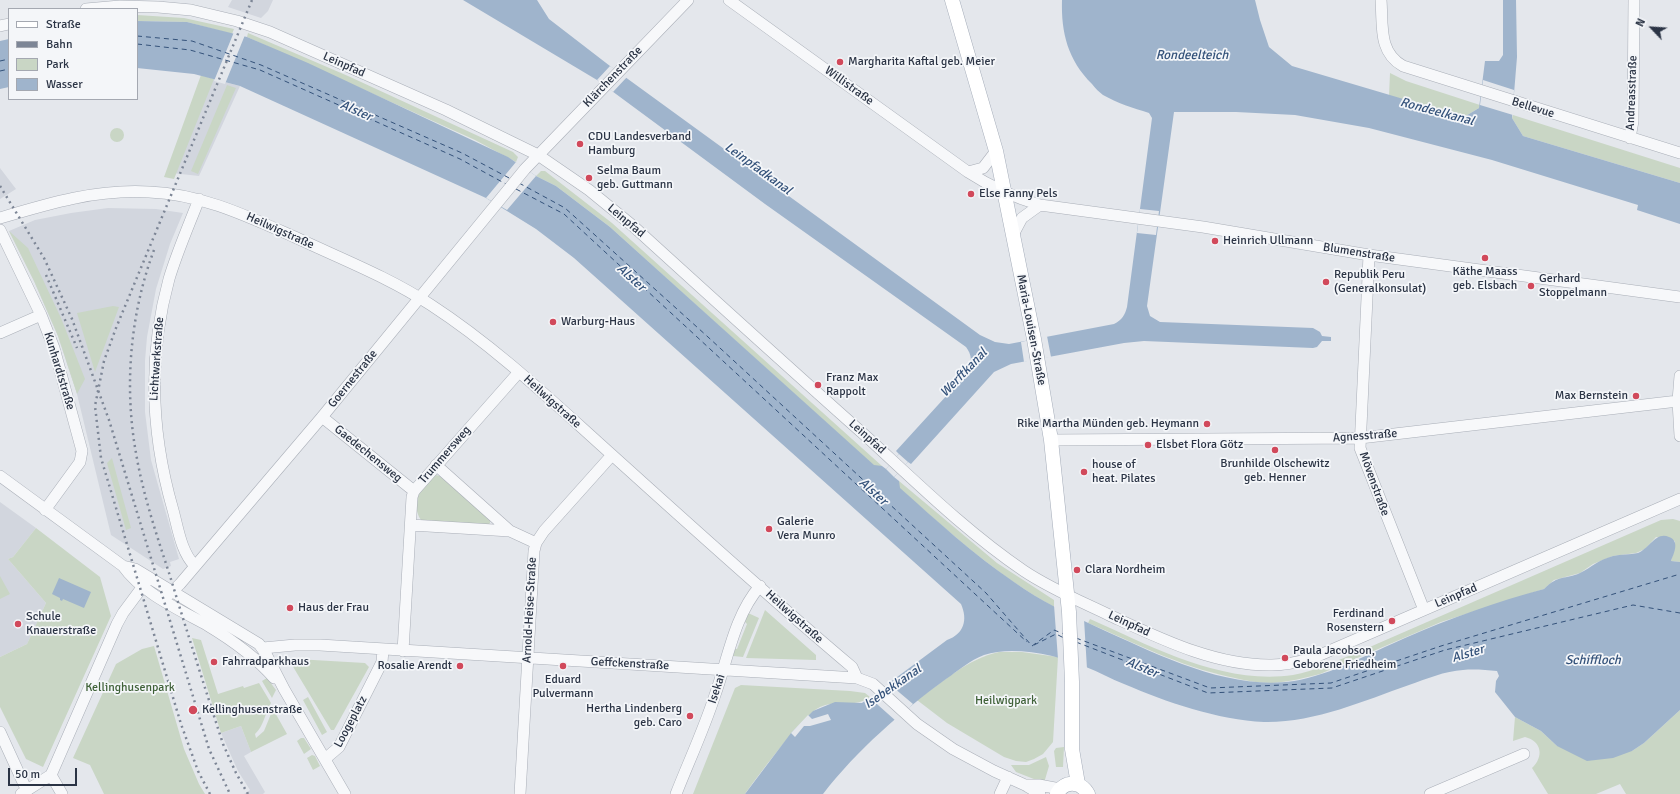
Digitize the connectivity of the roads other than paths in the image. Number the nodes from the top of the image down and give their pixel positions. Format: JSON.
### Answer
{"nodes":[{"id":1,"x":688,"y":0,"type":"edge"},
{"id":2,"x":729,"y":0,"type":"edge"},
{"id":3,"x":952,"y":0,"type":"edge"},
{"id":4,"x":1381,"y":0,"type":"edge"},
{"id":5,"x":1634,"y":0,"type":"edge"},
{"id":6,"x":97,"y":8,"type":"edge"},
{"id":7,"x":1630,"y":138,"type":"junction"},
{"id":8,"x":996,"y":151,"type":"junction"},
{"id":9,"x":1680,"y":153,"type":"edge"},
{"id":10,"x":538,"y":155,"type":"junction"},
{"id":11,"x":968,"y":172,"type":"junction"},
{"id":12,"x":1005,"y":193,"type":"junction"},
{"id":13,"x":199,"y":199,"type":"junction"},
{"id":14,"x":1040,"y":205,"type":"junction"},
{"id":15,"x":0,"y":218,"type":"edge"},
{"id":16,"x":0,"y":230,"type":"edge"},
{"id":17,"x":1013,"y":235,"type":"junction"},
{"id":18,"x":1369,"y":255,"type":"junction"},
{"id":19,"x":420,"y":297,"type":"junction"},
{"id":20,"x":1680,"y":297,"type":"edge"},
{"id":21,"x":41,"y":315,"type":"junction"},
{"id":22,"x":0,"y":333,"type":"edge"},
{"id":23,"x":519,"y":372,"type":"junction"},
{"id":24,"x":1680,"y":376,"type":"edge"},
{"id":25,"x":1678,"y":401,"type":"junction"},
{"id":26,"x":322,"y":417,"type":"junction"},
{"id":27,"x":1680,"y":436,"type":"edge"},
{"id":28,"x":1360,"y":438,"type":"junction"},
{"id":29,"x":1050,"y":440,"type":"junction"},
{"id":30,"x":612,"y":455,"type":"junction"},
{"id":31,"x":436,"y":465,"type":"junction"},
{"id":32,"x":0,"y":476,"type":"edge"},
{"id":33,"x":414,"y":492,"type":"junction"},
{"id":34,"x":1680,"y":499,"type":"edge"},
{"id":35,"x":45,"y":510,"type":"junction"},
{"id":36,"x":410,"y":525,"type":"junction"},
{"id":37,"x":510,"y":531,"type":"junction"},
{"id":38,"x":536,"y":543,"type":"junction"},
{"id":39,"x":195,"y":566,"type":"junction"},
{"id":40,"x":146,"y":582,"type":"junction"},
{"id":41,"x":760,"y":586,"type":"junction"},
{"id":42,"x":172,"y":592,"type":"junction"},
{"id":43,"x":1067,"y":595,"type":"junction"},
{"id":44,"x":163,"y":600,"type":"junction"},
{"id":45,"x":1424,"y":610,"type":"junction"},
{"id":46,"x":208,"y":626,"type":"junction"},
{"id":47,"x":229,"y":626,"type":"junction"},
{"id":48,"x":263,"y":648,"type":"junction"},
{"id":49,"x":383,"y":650,"type":"junction"},
{"id":50,"x":403,"y":651,"type":"junction"},
{"id":51,"x":528,"y":658,"type":"junction"},
{"id":52,"x":265,"y":661,"type":"junction"},
{"id":53,"x":723,"y":670,"type":"junction"},
{"id":54,"x":857,"y":678,"type":"junction"},
{"id":55,"x":0,"y":732,"type":"edge"},
{"id":56,"x":1524,"y":754,"type":"dead end"},
{"id":57,"x":325,"y":759,"type":"junction"},
{"id":58,"x":50,"y":776,"type":"junction"},
{"id":59,"x":1008,"y":777,"type":"junction"},
{"id":60,"x":1025,"y":784,"type":"junction"},
{"id":61,"x":1069,"y":789,"type":"edge"},
{"id":62,"x":24,"y":792,"type":"edge"},
{"id":63,"x":62,"y":794,"type":"edge"},
{"id":64,"x":345,"y":794,"type":"edge"},
{"id":65,"x":520,"y":794,"type":"edge"},
{"id":66,"x":676,"y":794,"type":"edge"},
{"id":67,"x":1000,"y":794,"type":"edge"},
{"id":68,"x":1040,"y":794,"type":"edge"},
{"id":69,"x":1430,"y":794,"type":"edge"}],
"edges":[{"from":1,"to":10,"type":"street","name":"Klärchenstraße"},
{"from":2,"to":11,"type":"street","name":"Willistraße"},
{"from":3,"to":8,"type":"main road","name":"Maria-Louisen-Straße"},
{"from":4,"to":7,"type":"street","name":"Bellevue"},
{"from":5,"to":7,"type":"street","name":"Andreasstraße"},
{"from":6,"to":10,"type":"street","name":"Leinpfad"},
{"from":7,"to":9,"type":"street","name":"Bellevue"},
{"from":8,"to":11,"type":"street"},
{"from":8,"to":12,"type":"main road","name":"Maria-Louisen-Straße"},
{"from":10,"to":19,"type":"street","name":"Goernestraße"},
{"from":10,"to":43,"type":"street","name":"Leinpfad"},
{"from":11,"to":12,"type":"street","name":"Willistraße"},
{"from":12,"to":14,"type":"street","name":"Blumenstraße"},
{"from":12,"to":17,"type":"main road","name":"Maria-Louisen-Straße"},
{"from":13,"to":15,"type":"street","name":"Heilwigstraße"},
{"from":13,"to":19,"type":"street","name":"Heilwigstraße"},
{"from":13,"to":39,"type":"street","name":"Lichtwarkstraße"},
{"from":14,"to":17,"type":"street"},
{"from":14,"to":18,"type":"street","name":"Blumenstraße"},
{"from":16,"to":21,"type":"street","name":"Kunhardtstraße"},
{"from":17,"to":29,"type":"main road","name":"Maria-Louisen-Straße"},
{"from":18,"to":20,"type":"street","name":"Blumenstraße"},
{"from":18,"to":28,"type":"street","name":"Mövenstraße"},
{"from":19,"to":23,"type":"street","name":"Heilwigstraße"},
{"from":19,"to":26,"type":"street","name":"Goernestraße"},
{"from":21,"to":22,"type":"street"},
{"from":21,"to":35,"type":"street","name":"Kunhardtstraße"},
{"from":23,"to":30,"type":"street","name":"Heilwigstraße"},
{"from":23,"to":31,"type":"street","name":"Trummersweg"},
{"from":24,"to":25,"type":"street"},
{"from":25,"to":27,"type":"street"},
{"from":25,"to":28,"type":"street","name":"Agnesstraße"},
{"from":26,"to":33,"type":"street","name":"Gaedechensweg"},
{"from":26,"to":39,"type":"street","name":"Goernestraße"},
{"from":28,"to":29,"type":"street","name":"Agnesstraße"},
{"from":28,"to":45,"type":"street","name":"Mövenstraße"},
{"from":29,"to":43,"type":"main road","name":"Maria-Louisen-Straße"},
{"from":30,"to":38,"type":"street","name":"Arnold-Heise-Straße"},
{"from":30,"to":41,"type":"street","name":"Heilwigstraße"},
{"from":31,"to":33,"type":"street","name":"Trummersweg"},
{"from":31,"to":37,"type":"street"},
{"from":32,"to":35,"type":"street"},
{"from":33,"to":36,"type":"street","name":"Trummersweg"},
{"from":34,"to":45,"type":"street","name":"Leinpfad"},
{"from":35,"to":40,"type":"street"},
{"from":36,"to":37,"type":"street"},
{"from":36,"to":50,"type":"street","name":"Trummersweg"},
{"from":37,"to":38,"type":"street"},
{"from":38,"to":51,"type":"street","name":"Arnold-Heise-Straße"},
{"from":39,"to":42,"type":"street","name":"Goernestraße"},
{"from":40,"to":42,"type":"street"},
{"from":40,"to":44,"type":"street"},
{"from":40,"to":58,"type":"street"},
{"from":41,"to":53,"type":"street","name":"Isekai"},
{"from":41,"to":54,"type":"street","name":"Heilwigstraße"},
{"from":42,"to":44,"type":"street","name":"Goernestraße"},
{"from":42,"to":47,"type":"street","name":"Loogeplatz"},
{"from":43,"to":45,"type":"street","name":"Leinpfad"},
{"from":43,"to":61,"type":"main road","name":"Maria-Louisen-Straße"},
{"from":44,"to":46,"type":"street","name":"Loogeplatz"},
{"from":46,"to":47,"type":"street","name":"Loogeplatz"},
{"from":46,"to":52,"type":"street","name":"Loogeplatz"},
{"from":47,"to":48,"type":"street","name":"Loogeplatz"},
{"from":48,"to":49,"type":"street"},
{"from":48,"to":52,"type":"street","name":"Loogeplatz"},
{"from":49,"to":50,"type":"street"},
{"from":49,"to":57,"type":"street","name":"Loogeplatz"},
{"from":50,"to":51,"type":"street","name":"Geffckenstraße"},
{"from":51,"to":53,"type":"street","name":"Geffckenstraße"},
{"from":51,"to":65,"type":"street","name":"Arnold-Heise-Straße"},
{"from":52,"to":57,"type":"street","name":"Loogeplatz"},
{"from":53,"to":54,"type":"street","name":"Geffckenstraße"},
{"from":53,"to":66,"type":"street","name":"Isekai"},
{"from":54,"to":59,"type":"street"},
{"from":55,"to":62,"type":"street"},
{"from":56,"to":69,"type":"street"},
{"from":57,"to":64,"type":"street"},
{"from":58,"to":62,"type":"street"},
{"from":58,"to":63,"type":"street"},
{"from":59,"to":60,"type":"street"},
{"from":59,"to":67,"type":"street"},
{"from":60,"to":61,"type":"street"},
{"from":60,"to":68,"type":"street"}]}
